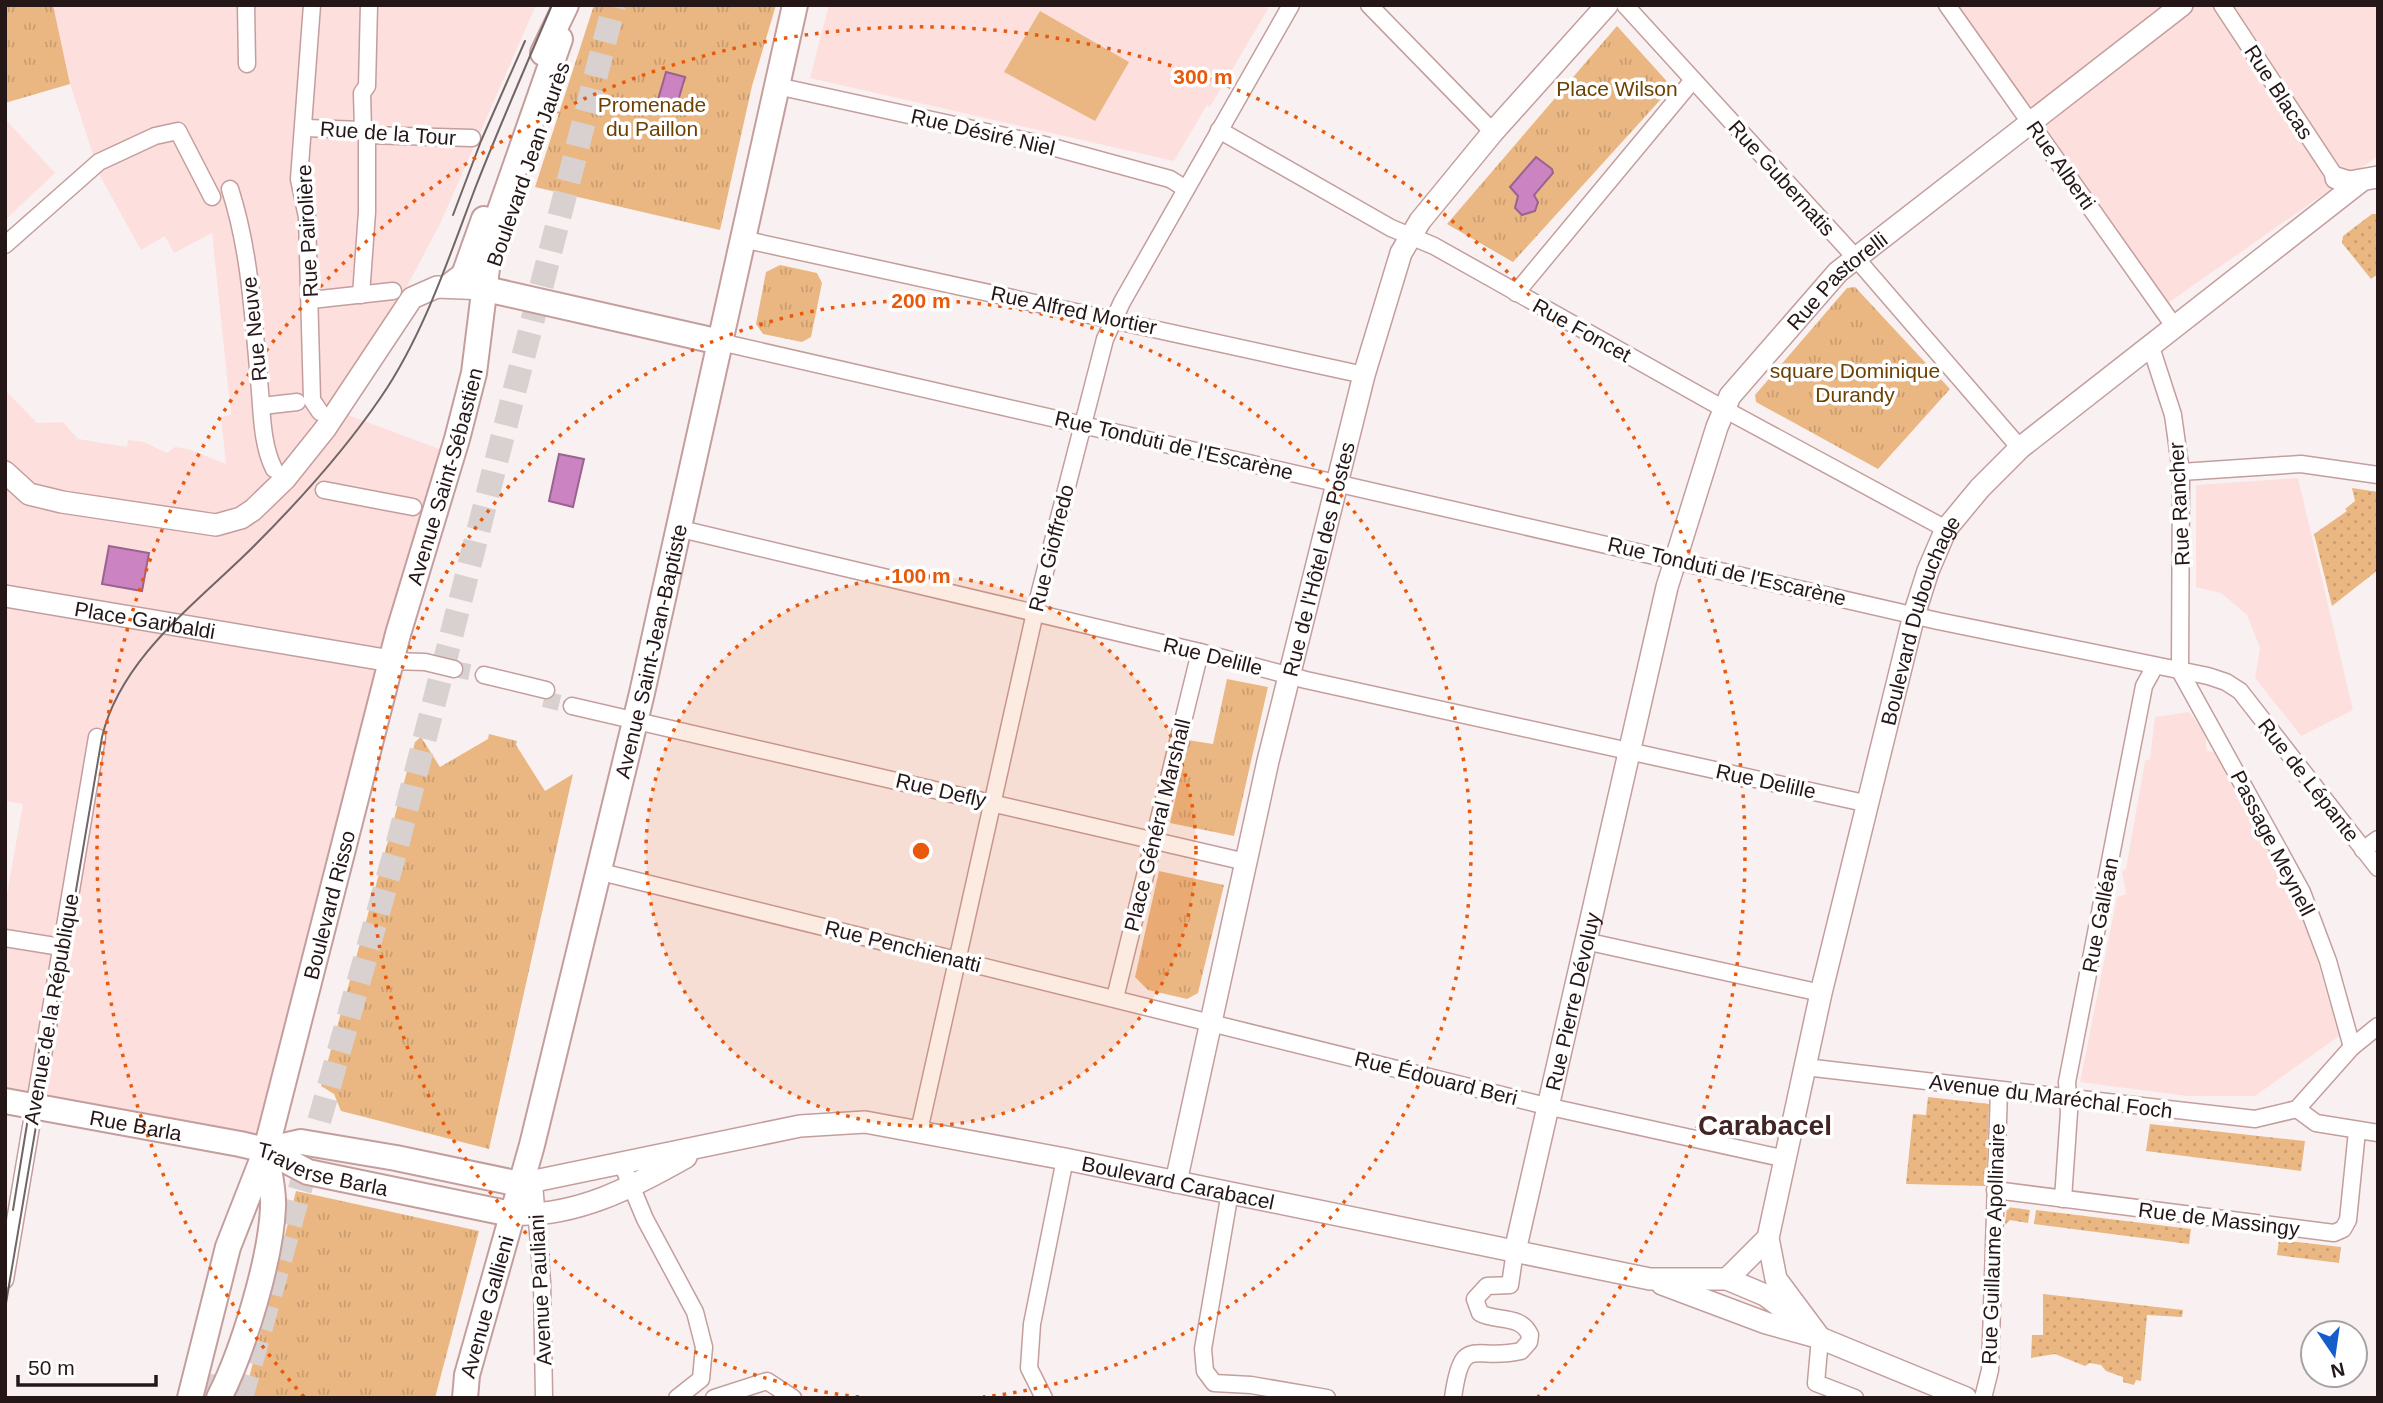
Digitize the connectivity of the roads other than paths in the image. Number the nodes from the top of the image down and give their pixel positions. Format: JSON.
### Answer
{"nodes":[{"id":1,"x":246,"y":5,"type":"edge"},
{"id":2,"x":312,"y":5,"type":"edge"},
{"id":3,"x":369,"y":5,"type":"edge"},
{"id":4,"x":566,"y":5,"type":"edge"},
{"id":5,"x":579,"y":5,"type":"edge"},
{"id":6,"x":795,"y":5,"type":"edge"},
{"id":7,"x":1291,"y":5,"type":"edge"},
{"id":8,"x":1369,"y":5,"type":"edge"},
{"id":9,"x":1607,"y":5,"type":"edge"},
{"id":10,"x":1625,"y":5,"type":"edge"},
{"id":11,"x":1947,"y":5,"type":"edge"},
{"id":12,"x":2182,"y":5,"type":"edge"},
{"id":13,"x":2222,"y":5,"type":"edge"},
{"id":14,"x":560,"y":39,"type":"dead end"},
{"id":15,"x":247,"y":64,"type":"dead end"},
{"id":16,"x":1693,"y":80,"type":"junction"},
{"id":17,"x":777,"y":86,"type":"junction"},
{"id":18,"x":2031,"y":122,"type":"junction"},
{"id":19,"x":305,"y":128,"type":"junction"},
{"id":20,"x":1219,"y":130,"type":"junction"},
{"id":21,"x":365,"y":132,"type":"junction"},
{"id":22,"x":1493,"y":132,"type":"junction"},
{"id":23,"x":472,"y":138,"type":"dead end"},
{"id":24,"x":511,"y":175,"type":"junction"},
{"id":25,"x":2372,"y":175,"type":"edge"},
{"id":26,"x":2336,"y":178,"type":"joint"},
{"id":27,"x":230,"y":189,"type":"dead end"},
{"id":28,"x":1186,"y":189,"type":"junction"},
{"id":29,"x":212,"y":197,"type":"dead end"},
{"id":30,"x":484,"y":218,"type":"junction"},
{"id":31,"x":1410,"y":236,"type":"junction"},
{"id":32,"x":742,"y":239,"type":"junction"},
{"id":33,"x":5,"y":245,"type":"edge"},
{"id":34,"x":1855,"y":257,"type":"junction"},
{"id":35,"x":451,"y":285,"type":"junction"},
{"id":36,"x":486,"y":289,"type":"junction"},
{"id":37,"x":393,"y":291,"type":"dead end"},
{"id":38,"x":1516,"y":293,"type":"junction"},
{"id":39,"x":361,"y":295,"type":"junction"},
{"id":40,"x":311,"y":300,"type":"junction"},
{"id":41,"x":1113,"y":318,"type":"junction"},
{"id":42,"x":2174,"y":326,"type":"junction"},
{"id":43,"x":720,"y":342,"type":"junction"},
{"id":44,"x":2150,"y":344,"type":"junction"},
{"id":45,"x":1364,"y":374,"type":"junction"},
{"id":46,"x":296,"y":402,"type":"dead end"},
{"id":47,"x":262,"y":406,"type":"junction"},
{"id":48,"x":1724,"y":409,"type":"junction"},
{"id":49,"x":320,"y":412,"type":"dead end"},
{"id":50,"x":1083,"y":424,"type":"junction"},
{"id":51,"x":2020,"y":448,"type":"junction"},
{"id":52,"x":274,"y":470,"type":"dead end"},
{"id":53,"x":2181,"y":471,"type":"junction"},
{"id":54,"x":5,"y":472,"type":"edge"},
{"id":55,"x":2378,"y":475,"type":"edge"},
{"id":56,"x":1336,"y":482,"type":"junction"},
{"id":57,"x":324,"y":490,"type":"dead end"},
{"id":58,"x":413,"y":507,"type":"dead end"},
{"id":59,"x":1947,"y":528,"type":"junction"},
{"id":60,"x":681,"y":529,"type":"junction"},
{"id":61,"x":1675,"y":560,"type":"junction"},
{"id":62,"x":5,"y":596,"type":"edge"},
{"id":63,"x":1035,"y":613,"type":"junction"},
{"id":64,"x":1914,"y":615,"type":"junction"},
{"id":65,"x":1200,"y":652,"type":"junction"},
{"id":66,"x":391,"y":662,"type":"junction"},
{"id":67,"x":2155,"y":666,"type":"junction"},
{"id":68,"x":2180,"y":671,"type":"junction"},
{"id":69,"x":453,"y":673,"type":"tunnel mouth"},
{"id":70,"x":1290,"y":676,"type":"junction"},
{"id":71,"x":483,"y":679,"type":"tunnel mouth"},
{"id":72,"x":2240,"y":691,"type":"joint"},
{"id":73,"x":545,"y":694,"type":"tunnel mouth"},
{"id":74,"x":573,"y":702,"type":"tunnel mouth"},
{"id":75,"x":635,"y":719,"type":"junction"},
{"id":76,"x":97,"y":737,"type":"dead end"},
{"id":77,"x":1629,"y":752,"type":"junction"},
{"id":78,"x":993,"y":802,"type":"junction"},
{"id":79,"x":1869,"y":804,"type":"junction"},
{"id":80,"x":2378,"y":838,"type":"edge"},
{"id":81,"x":1153,"y":840,"type":"junction"},
{"id":82,"x":2363,"y":850,"type":"junction"},
{"id":83,"x":1246,"y":862,"type":"junction"},
{"id":84,"x":2378,"y":868,"type":"edge"},
{"id":85,"x":597,"y":871,"type":"junction"},
{"id":86,"x":5,"y":938,"type":"edge"},
{"id":87,"x":1585,"y":941,"type":"junction"},
{"id":88,"x":61,"y":947,"type":"junction"},
{"id":89,"x":957,"y":960,"type":"junction"},
{"id":90,"x":1821,"y":993,"type":"junction"},
{"id":91,"x":1115,"y":998,"type":"junction"},
{"id":92,"x":1210,"y":1021,"type":"junction"},
{"id":93,"x":2378,"y":1026,"type":"edge"},
{"id":94,"x":2353,"y":1047,"type":"junction"},
{"id":95,"x":1805,"y":1067,"type":"junction"},
{"id":96,"x":1999,"y":1090,"type":"junction"},
{"id":97,"x":2068,"y":1098,"type":"junction"},
{"id":98,"x":5,"y":1101,"type":"edge"},
{"id":99,"x":35,"y":1106,"type":"junction"},
{"id":100,"x":1546,"y":1106,"type":"junction"},
{"id":101,"x":2297,"y":1109,"type":"junction"},
{"id":102,"x":919,"y":1131,"type":"junction"},
{"id":103,"x":2357,"y":1131,"type":"junction"},
{"id":104,"x":2378,"y":1133,"type":"edge"},
{"id":105,"x":704,"y":1147,"type":"junction"},
{"id":106,"x":266,"y":1150,"type":"junction"},
{"id":107,"x":1065,"y":1159,"type":"junction"},
{"id":108,"x":1786,"y":1159,"type":"junction"},
{"id":109,"x":622,"y":1164,"type":"junction"},
{"id":110,"x":1176,"y":1182,"type":"junction"},
{"id":111,"x":527,"y":1184,"type":"junction"},
{"id":112,"x":631,"y":1188,"type":"junction"},
{"id":113,"x":1995,"y":1190,"type":"junction"},
{"id":114,"x":1230,"y":1192,"type":"junction"},
{"id":115,"x":2063,"y":1199,"type":"junction"},
{"id":116,"x":511,"y":1214,"type":"junction"},
{"id":117,"x":537,"y":1214,"type":"junction"},
{"id":118,"x":239,"y":1224,"type":"junction"},
{"id":119,"x":1768,"y":1238,"type":"junction"},
{"id":120,"x":1515,"y":1251,"type":"junction"},
{"id":121,"x":1650,"y":1279,"type":"junction"},
{"id":122,"x":1727,"y":1279,"type":"junction"},
{"id":123,"x":5,"y":1280,"type":"edge"},
{"id":124,"x":1820,"y":1338,"type":"junction"},
{"id":125,"x":212,"y":1373,"type":"tunnel mouth"},
{"id":126,"x":777,"y":1391,"type":"edge"},
{"id":127,"x":190,"y":1398,"type":"edge"},
{"id":128,"x":219,"y":1398,"type":"tunnel mouth"},
{"id":129,"x":465,"y":1398,"type":"edge"},
{"id":130,"x":544,"y":1398,"type":"edge"},
{"id":131,"x":677,"y":1398,"type":"edge"},
{"id":132,"x":714,"y":1398,"type":"edge"},
{"id":133,"x":793,"y":1398,"type":"edge"},
{"id":134,"x":1044,"y":1398,"type":"edge"},
{"id":135,"x":1327,"y":1398,"type":"edge"},
{"id":136,"x":1453,"y":1398,"type":"edge"},
{"id":137,"x":1855,"y":1398,"type":"edge"},
{"id":138,"x":1966,"y":1398,"type":"edge"},
{"id":139,"x":1983,"y":1398,"type":"edge"}],
"edges":[{"from":1,"to":15,"type":"street"},
{"from":2,"to":19,"type":"street","name":"Rue Pairolière"},
{"from":3,"to":21,"type":"street"},
{"from":4,"to":30,"type":"main road","name":"Boulevard Jean Jaurès"},
{"from":5,"to":36,"type":"main road","name":"Boulevard Jean Jaurès"},
{"from":6,"to":17,"type":"main road","name":"Avenue Saint-Jean-Baptiste"},
{"from":7,"to":20,"type":"street","name":"Rue Gioffredo"},
{"from":8,"to":22,"type":"street"},
{"from":9,"to":22,"type":"main road","name":"Rue de l'Hôtel des Postes"},
{"from":10,"to":16,"type":"street","name":"Rue Gubernatis"},
{"from":11,"to":18,"type":"street","name":"Rue Alberti"},
{"from":12,"to":18,"type":"main road","name":"Rue Pastorelli"},
{"from":13,"to":26,"type":"street","name":"Rue Blacas"},
{"from":14,"to":24,"type":"main road"},
{"from":16,"to":34,"type":"street","name":"Rue Gubernatis"},
{"from":16,"to":38,"type":"street"},
{"from":17,"to":28,"type":"street","name":"Rue Désiré Niel"},
{"from":17,"to":32,"type":"main road","name":"Avenue Saint-Jean-Baptiste"},
{"from":18,"to":34,"type":"main road","name":"Rue Pastorelli"},
{"from":18,"to":42,"type":"street","name":"Rue Alberti"},
{"from":19,"to":21,"type":"street","name":"Rue de la Tour"},
{"from":19,"to":40,"type":"street","name":"Rue Pairolière"},
{"from":20,"to":28,"type":"street","name":"Rue Gioffredo"},
{"from":20,"to":31,"type":"street","name":"Rue Foncet"},
{"from":21,"to":23,"type":"street","name":"Rue de la Tour"},
{"from":21,"to":39,"type":"street"},
{"from":22,"to":31,"type":"main road","name":"Rue de l'Hôtel des Postes"},
{"from":24,"to":30,"type":"main road"},
{"from":24,"to":36,"type":"main road"},
{"from":25,"to":26,"type":"main road","name":"Boulevard Dubouchage"},
{"from":25,"to":42,"type":"main road","name":"Boulevard Dubouchage"},
{"from":27,"to":47,"type":"street","name":"Rue Neuve"},
{"from":28,"to":41,"type":"street","name":"Rue Gioffredo"},
{"from":29,"to":33,"type":"street"},
{"from":30,"to":35,"type":"main road","name":"Boulevard Jean Jaurès"},
{"from":31,"to":38,"type":"street","name":"Rue Foncet"},
{"from":31,"to":45,"type":"main road","name":"Rue de l'Hôtel des Postes"},
{"from":32,"to":41,"type":"street","name":"Rue Alfred Mortier"},
{"from":32,"to":43,"type":"main road","name":"Avenue Saint-Jean-Baptiste"},
{"from":34,"to":48,"type":"main road","name":"Rue Pastorelli"},
{"from":34,"to":51,"type":"street","name":"Rue Gubernatis"},
{"from":35,"to":36,"type":"main road","name":"Boulevard Jean Jaurès"},
{"from":35,"to":54,"type":"main road","name":"Boulevard Jean Jaurès"},
{"from":36,"to":43,"type":"main road"},
{"from":36,"to":66,"type":"main road","name":"Avenue Saint-Sébastien"},
{"from":37,"to":39,"type":"street"},
{"from":38,"to":48,"type":"street","name":"Rue Foncet"},
{"from":39,"to":40,"type":"street"},
{"from":40,"to":49,"type":"street","name":"Rue Pairolière"},
{"from":41,"to":45,"type":"street","name":"Rue Alfred Mortier"},
{"from":41,"to":50,"type":"street","name":"Rue Gioffredo"},
{"from":42,"to":44,"type":"main road","name":"Boulevard Dubouchage"},
{"from":43,"to":50,"type":"street","name":"Rue Tonduti de l'Escarène"},
{"from":43,"to":60,"type":"main road","name":"Avenue Saint-Jean-Baptiste"},
{"from":44,"to":51,"type":"main road","name":"Boulevard Dubouchage"},
{"from":44,"to":53,"type":"street","name":"Rue Rancher"},
{"from":45,"to":56,"type":"main road","name":"Rue de l'Hôtel des Postes"},
{"from":46,"to":47,"type":"street"},
{"from":47,"to":52,"type":"street","name":"Rue Neuve"},
{"from":48,"to":59,"type":"street","name":"Rue Foncet"},
{"from":48,"to":61,"type":"main road","name":"Rue Pastorelli"},
{"from":50,"to":56,"type":"street","name":"Rue Tonduti de l'Escarène"},
{"from":50,"to":63,"type":"street","name":"Rue Gioffredo"},
{"from":51,"to":59,"type":"main road","name":"Boulevard Dubouchage"},
{"from":53,"to":55,"type":"street"},
{"from":53,"to":68,"type":"street","name":"Rue Rancher"},
{"from":56,"to":61,"type":"street","name":"Rue Tonduti de l'Escarène"},
{"from":56,"to":70,"type":"main road","name":"Rue de l'Hôtel des Postes"},
{"from":57,"to":58,"type":"street"},
{"from":59,"to":64,"type":"main road","name":"Boulevard Dubouchage"},
{"from":60,"to":63,"type":"street","name":"Rue Delille"},
{"from":60,"to":75,"type":"main road","name":"Avenue Saint-Jean-Baptiste"},
{"from":61,"to":64,"type":"street","name":"Rue Tonduti de l'Escarène"},
{"from":61,"to":77,"type":"main road","name":"Rue Pastorelli"},
{"from":62,"to":66,"type":"main road","name":"Place Garibaldi"},
{"from":63,"to":65,"type":"street","name":"Rue Delille"},
{"from":63,"to":78,"type":"street","name":"Rue Gioffredo"},
{"from":64,"to":67,"type":"street","name":"Rue Tonduti de l'Escarène"},
{"from":64,"to":79,"type":"main road","name":"Boulevard Dubouchage"},
{"from":65,"to":70,"type":"street","name":"Rue Delille"},
{"from":65,"to":81,"type":"street","name":"Place Général Marshall"},
{"from":66,"to":69,"type":"street"},
{"from":66,"to":106,"type":"main road","name":"Boulevard Risso"},
{"from":67,"to":68,"type":"street","name":"Rue Tonduti de l'Escarène"},
{"from":67,"to":97,"type":"street","name":"Rue Galléan"},
{"from":68,"to":72,"type":"street","name":"Rue Tonduti de l'Escarène"},
{"from":68,"to":94,"type":"street","name":"Passage Meynell"},
{"from":70,"to":77,"type":"street","name":"Rue Delille"},
{"from":70,"to":83,"type":"main road","name":"Rue de l'Hôtel des Postes"},
{"from":71,"to":73,"type":"street"},
{"from":72,"to":82,"type":"street","name":"Rue de Lépante"},
{"from":74,"to":75,"type":"street","name":"Rue Defly"},
{"from":75,"to":78,"type":"street","name":"Rue Defly"},
{"from":75,"to":85,"type":"main road","name":"Avenue Saint-Jean-Baptiste"},
{"from":76,"to":88,"type":"street","name":"Avenue de la République"},
{"from":77,"to":79,"type":"street","name":"Rue Delille"},
{"from":77,"to":87,"type":"main road","name":"Rue Pierre Dévoluy"},
{"from":78,"to":81,"type":"street","name":"Rue Defly"},
{"from":78,"to":89,"type":"street","name":"Rue Gioffredo"},
{"from":79,"to":90,"type":"main road","name":"Boulevard Dubouchage"},
{"from":80,"to":82,"type":"street"},
{"from":81,"to":83,"type":"street","name":"Rue Defly"},
{"from":81,"to":91,"type":"street","name":"Place Général Marshall"},
{"from":82,"to":84,"type":"street","name":"Rue de Lépante"},
{"from":83,"to":92,"type":"main road","name":"Rue de l'Hôtel des Postes"},
{"from":85,"to":89,"type":"street","name":"Rue Penchienatti"},
{"from":85,"to":111,"type":"main road","name":"Avenue Saint-Jean-Baptiste"},
{"from":86,"to":88,"type":"street"},
{"from":87,"to":90,"type":"street"},
{"from":87,"to":100,"type":"main road","name":"Rue Pierre Dévoluy"},
{"from":88,"to":99,"type":"street","name":"Avenue de la République"},
{"from":89,"to":91,"type":"street","name":"Rue Penchienatti"},
{"from":89,"to":102,"type":"street","name":"Rue Gioffredo"},
{"from":90,"to":95,"type":"main road","name":"Boulevard Dubouchage"},
{"from":91,"to":92,"type":"street","name":"Rue Penchienatti"},
{"from":92,"to":100,"type":"street","name":"Rue Édouard Beri"},
{"from":92,"to":110,"type":"main road","name":"Rue de l'Hôtel des Postes"},
{"from":93,"to":94,"type":"street"},
{"from":94,"to":101,"type":"street"},
{"from":95,"to":96,"type":"street","name":"Avenue du Maréchal Foch"},
{"from":95,"to":108,"type":"main road","name":"Boulevard Dubouchage"},
{"from":96,"to":97,"type":"street","name":"Avenue du Maréchal Foch"},
{"from":96,"to":113,"type":"street","name":"Rue Guillaume Apollinaire"},
{"from":97,"to":101,"type":"street","name":"Avenue du Maréchal Foch"},
{"from":97,"to":115,"type":"street","name":"Rue Galléan"},
{"from":98,"to":99,"type":"main road","name":"Rue Barla"},
{"from":99,"to":106,"type":"main road","name":"Rue Barla"},
{"from":99,"to":123,"type":"street","name":"Avenue de la République"},
{"from":100,"to":108,"type":"street","name":"Rue Édouard Beri"},
{"from":100,"to":120,"type":"main road","name":"Rue Pierre Dévoluy"},
{"from":101,"to":103,"type":"street"},
{"from":102,"to":105,"type":"main road","name":"Boulevard Carabacel"},
{"from":102,"to":107,"type":"main road","name":"Boulevard Carabacel"},
{"from":103,"to":104,"type":"street"},
{"from":103,"to":115,"type":"street","name":"Rue de Massingy"},
{"from":105,"to":109,"type":"main road","name":"Boulevard Carabacel"},
{"from":105,"to":112,"type":"main road","name":"Boulevard Carabacel"},
{"from":106,"to":111,"type":"main road","name":"Traverse Barla"},
{"from":106,"to":116,"type":"main road","name":"Traverse Barla"},
{"from":106,"to":118,"type":"main road","name":"Boulevard Risso"},
{"from":106,"to":128,"type":"main road","name":"Boulevard Risso"},
{"from":107,"to":110,"type":"main road","name":"Boulevard Carabacel"},
{"from":107,"to":134,"type":"street"},
{"from":108,"to":119,"type":"main road","name":"Boulevard Dubouchage"},
{"from":109,"to":111,"type":"main road","name":"Boulevard Carabacel"},
{"from":109,"to":112,"type":"street"},
{"from":110,"to":114,"type":"main road","name":"Boulevard Carabacel"},
{"from":111,"to":116,"type":"main road","name":"Avenue Saint-Jean-Baptiste"},
{"from":111,"to":117,"type":"street","name":"Avenue Pauliani"},
{"from":112,"to":117,"type":"main road","name":"Boulevard Carabacel"},
{"from":112,"to":131,"type":"street"},
{"from":113,"to":115,"type":"street","name":"Rue de Massingy"},
{"from":113,"to":139,"type":"street","name":"Rue Guillaume Apollinaire"},
{"from":114,"to":120,"type":"main road","name":"Boulevard Carabacel"},
{"from":114,"to":135,"type":"street"},
{"from":116,"to":117,"type":"main road"},
{"from":116,"to":129,"type":"main road","name":"Avenue Gallieni"},
{"from":117,"to":130,"type":"street","name":"Avenue Pauliani"},
{"from":118,"to":125,"type":"main road"},
{"from":118,"to":127,"type":"main road","name":"Boulevard Risso"},
{"from":119,"to":122,"type":"main road"},
{"from":119,"to":124,"type":"main road","name":"Boulevard Dubouchage"},
{"from":120,"to":121,"type":"main road","name":"Boulevard Carabacel"},
{"from":120,"to":136,"type":"street"},
{"from":121,"to":122,"type":"main road","name":"Boulevard Carabacel"},
{"from":121,"to":124,"type":"main road","name":"Boulevard Carabacel"},
{"from":122,"to":124,"type":"main road","name":"Boulevard Carabacel"},
{"from":124,"to":137,"type":"street"},
{"from":124,"to":138,"type":"main road"},
{"from":126,"to":132,"type":"street"},
{"from":126,"to":133,"type":"street"}]}
